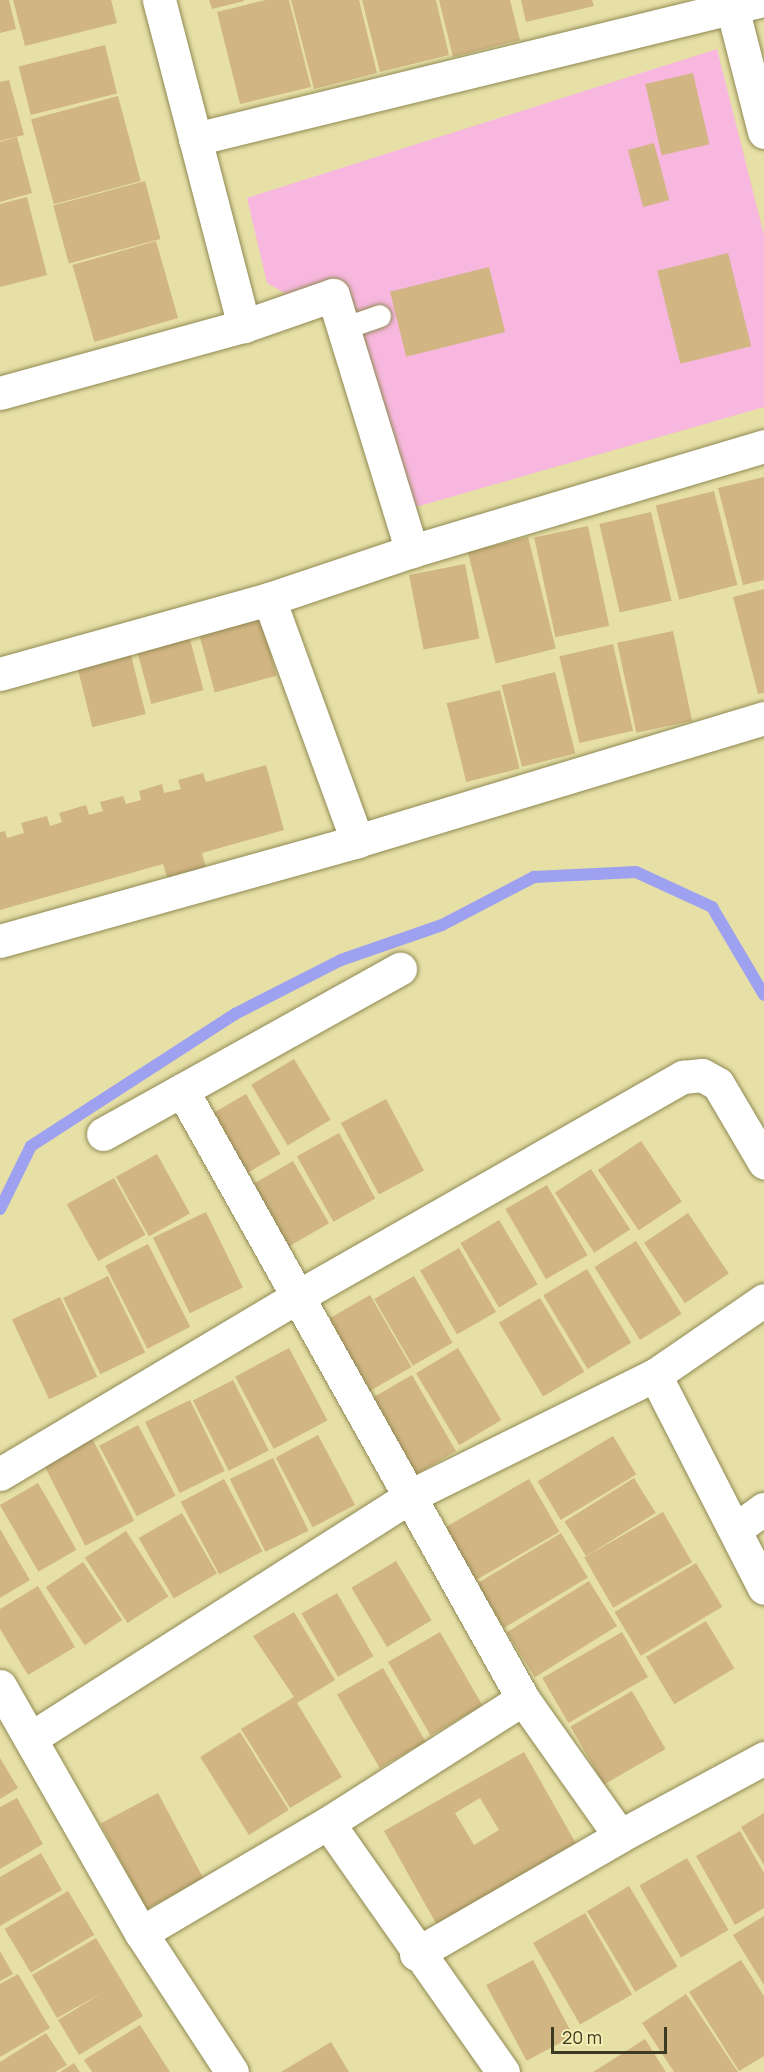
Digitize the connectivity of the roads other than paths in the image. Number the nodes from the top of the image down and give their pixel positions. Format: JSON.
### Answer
{"nodes":[{"id":1,"x":159,"y":0,"type":"edge"},
{"id":2,"x":763,"y":0,"type":"edge"},
{"id":3,"x":732,"y":7,"type":"junction"},
{"id":4,"x":764,"y":132,"type":"edge"},
{"id":5,"x":195,"y":139,"type":"junction"},
{"id":6,"x":380,"y":316,"type":"dead end"},
{"id":7,"x":244,"y":326,"type":"junction"},
{"id":8,"x":343,"y":328,"type":"junction"},
{"id":9,"x":0,"y":393,"type":"edge"},
{"id":10,"x":764,"y":446,"type":"edge"},
{"id":11,"x":412,"y":550,"type":"junction"},
{"id":12,"x":269,"y":599,"type":"junction"},
{"id":13,"x":0,"y":674,"type":"edge"},
{"id":14,"x":764,"y":718,"type":"edge"},
{"id":15,"x":357,"y":841,"type":"junction"},
{"id":16,"x":0,"y":941,"type":"edge"},
{"id":17,"x":400,"y":969,"type":"dead end"},
{"id":18,"x":182,"y":1090,"type":"junction"},
{"id":19,"x":103,"y":1134,"type":"dead end"},
{"id":20,"x":764,"y":1162,"type":"edge"},
{"id":21,"x":295,"y":1298,"type":"junction"},
{"id":22,"x":764,"y":1300,"type":"edge"},
{"id":23,"x":655,"y":1375,"type":"junction"},
{"id":24,"x":0,"y":1474,"type":"edge"},
{"id":25,"x":412,"y":1495,"type":"junction"},
{"id":26,"x":764,"y":1509,"type":"edge"},
{"id":27,"x":736,"y":1529,"type":"junction"},
{"id":28,"x":764,"y":1588,"type":"edge"},
{"id":29,"x":0,"y":1686,"type":"edge"},
{"id":30,"x":523,"y":1699,"type":"junction"},
{"id":31,"x":31,"y":1738,"type":"junction"},
{"id":32,"x":764,"y":1758,"type":"edge"},
{"id":33,"x":328,"y":1823,"type":"junction"},
{"id":34,"x":620,"y":1836,"type":"junction"},
{"id":35,"x":141,"y":1933,"type":"junction"},
{"id":36,"x":416,"y":1954,"type":"junction"},
{"id":37,"x":232,"y":2072,"type":"edge"},
{"id":38,"x":503,"y":2072,"type":"edge"}],
"edges":[{"from":1,"to":5,"type":"street"},
{"from":2,"to":3,"type":"street"},
{"from":3,"to":4,"type":"street"},
{"from":3,"to":5,"type":"street"},
{"from":5,"to":7,"type":"street"},
{"from":6,"to":8,"type":"lane"},
{"from":7,"to":8,"type":"street"},
{"from":7,"to":9,"type":"street"},
{"from":8,"to":11,"type":"street"},
{"from":10,"to":11,"type":"street"},
{"from":11,"to":12,"type":"street"},
{"from":12,"to":13,"type":"street"},
{"from":12,"to":15,"type":"street"},
{"from":14,"to":15,"type":"street"},
{"from":15,"to":16,"type":"street"},
{"from":17,"to":18,"type":"street"},
{"from":18,"to":19,"type":"street"},
{"from":18,"to":21,"type":"street"},
{"from":20,"to":21,"type":"street"},
{"from":21,"to":24,"type":"street"},
{"from":21,"to":25,"type":"street"},
{"from":22,"to":23,"type":"street"},
{"from":23,"to":25,"type":"street"},
{"from":23,"to":27,"type":"street"},
{"from":25,"to":30,"type":"street"},
{"from":25,"to":31,"type":"street"},
{"from":26,"to":27,"type":"street"},
{"from":27,"to":28,"type":"street"},
{"from":29,"to":31,"type":"street"},
{"from":30,"to":33,"type":"street"},
{"from":30,"to":34,"type":"street"},
{"from":31,"to":35,"type":"street"},
{"from":32,"to":34,"type":"street"},
{"from":33,"to":35,"type":"street"},
{"from":33,"to":36,"type":"street"},
{"from":34,"to":36,"type":"street"},
{"from":35,"to":37,"type":"street"},
{"from":36,"to":38,"type":"street"}]}
